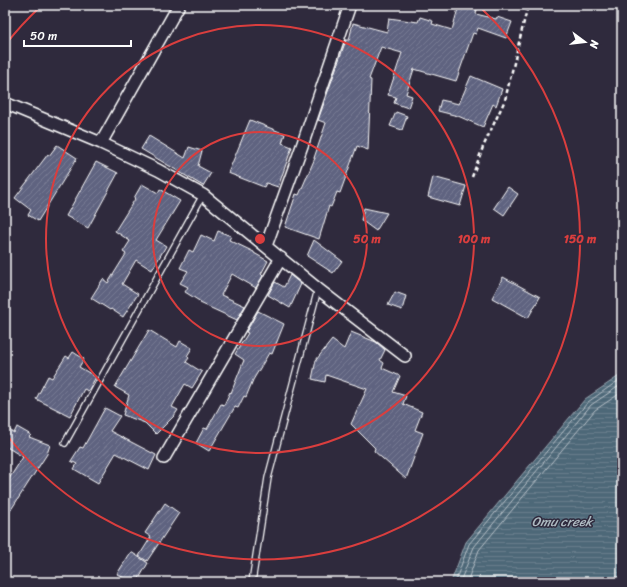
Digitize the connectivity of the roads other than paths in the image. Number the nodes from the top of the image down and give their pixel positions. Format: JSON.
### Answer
{"nodes":[{"id":1,"x":179,"y":5,"type":"edge"},
{"id":2,"x":350,"y":5,"type":"edge"},
{"id":3,"x":5,"y":103,"type":"edge"},
{"id":4,"x":101,"y":143,"type":"junction"},
{"id":5,"x":203,"y":195,"type":"junction"},
{"id":6,"x":266,"y":246,"type":"junction"},
{"id":7,"x":281,"y":258,"type":"junction"},
{"id":8,"x":318,"y":289,"type":"junction"},
{"id":9,"x":405,"y":356,"type":"dead end"},
{"id":10,"x":65,"y":443,"type":"dead end"},
{"id":11,"x":164,"y":458,"type":"dead end"},
{"id":12,"x":252,"y":582,"type":"edge"}],
"edges":[{"from":1,"to":4,"type":"street"},
{"from":2,"to":6,"type":"street"},
{"from":3,"to":4,"type":"street"},
{"from":4,"to":5,"type":"street"},
{"from":5,"to":6,"type":"street"},
{"from":5,"to":10,"type":"lane"},
{"from":6,"to":7,"type":"street"},
{"from":7,"to":8,"type":"street"},
{"from":7,"to":11,"type":"street"},
{"from":8,"to":9,"type":"street"},
{"from":8,"to":12,"type":"lane"}]}
